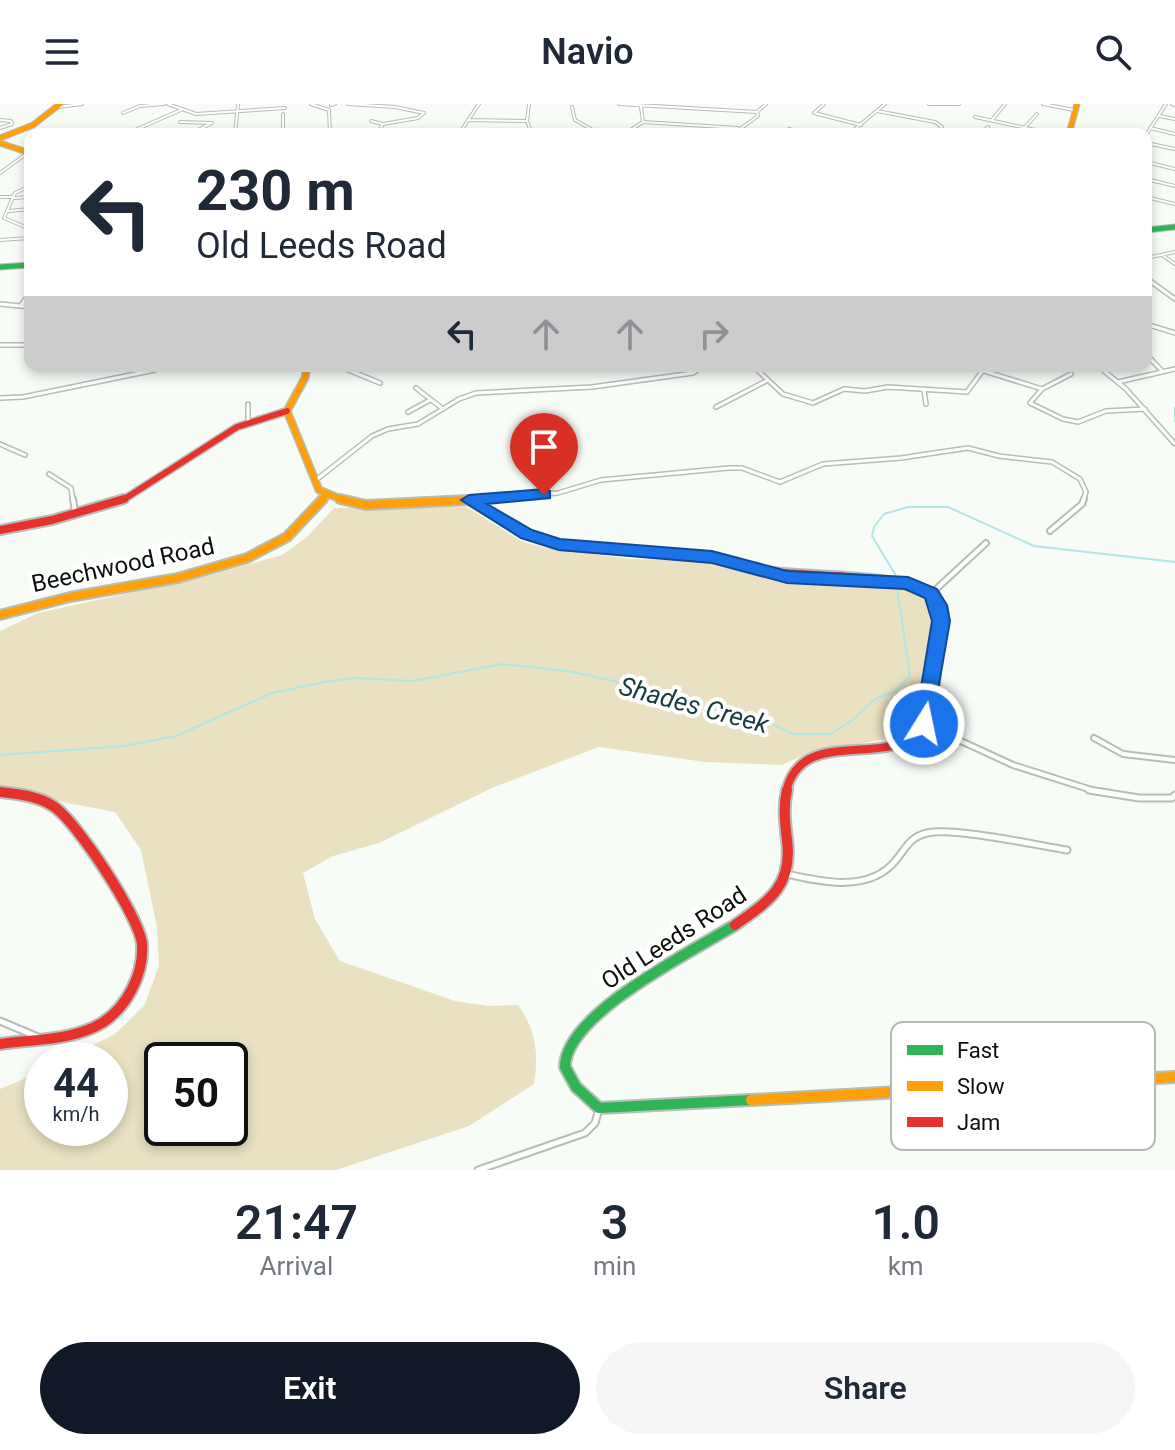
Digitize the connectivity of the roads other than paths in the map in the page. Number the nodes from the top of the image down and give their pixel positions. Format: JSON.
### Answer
{"nodes":[{"id":1,"x":82,"y":104,"type":"edge"},
{"id":2,"x":166,"y":104,"type":"edge"},
{"id":3,"x":238,"y":104,"type":"edge"},
{"id":4,"x":311,"y":104,"type":"edge"},
{"id":5,"x":348,"y":104,"type":"edge"},
{"id":6,"x":479,"y":104,"type":"edge"},
{"id":7,"x":529,"y":104,"type":"edge"},
{"id":8,"x":619,"y":104,"type":"edge"},
{"id":9,"x":824,"y":104,"type":"edge"},
{"id":10,"x":885,"y":104,"type":"edge"},
{"id":11,"x":929,"y":104,"type":"edge"},
{"id":12,"x":959,"y":104,"type":"edge"},
{"id":13,"x":1005,"y":104,"type":"edge"},
{"id":14,"x":1043,"y":104,"type":"edge"},
{"id":15,"x":1166,"y":104,"type":"edge"},
{"id":16,"x":378,"y":105,"type":"edge"},
{"id":17,"x":765,"y":105,"type":"edge"},
{"id":18,"x":59,"y":106,"type":"edge"},
{"id":19,"x":641,"y":106,"type":"junction"},
{"id":20,"x":572,"y":107,"type":"dead end"},
{"id":21,"x":1076,"y":107,"type":"edge"},
{"id":22,"x":285,"y":108,"type":"dead end"},
{"id":23,"x":183,"y":109,"type":"junction"},
{"id":24,"x":877,"y":111,"type":"junction"},
{"id":25,"x":237,"y":112,"type":"junction"},
{"id":26,"x":757,"y":112,"type":"junction"},
{"id":27,"x":123,"y":113,"type":"dead end"},
{"id":28,"x":196,"y":114,"type":"junction"},
{"id":29,"x":283,"y":114,"type":"dead end"},
{"id":30,"x":1037,"y":114,"type":"dead end"},
{"id":31,"x":1159,"y":116,"type":"junction"},
{"id":32,"x":975,"y":117,"type":"dead end"},
{"id":33,"x":1175,"y":119,"type":"edge"},
{"id":34,"x":0,"y":120,"type":"edge"},
{"id":35,"x":468,"y":120,"type":"junction"},
{"id":36,"x":992,"y":120,"type":"junction"},
{"id":37,"x":371,"y":121,"type":"dead end"},
{"id":38,"x":527,"y":121,"type":"junction"},
{"id":39,"x":643,"y":122,"type":"junction"},
{"id":40,"x":383,"y":124,"type":"junction"},
{"id":41,"x":861,"y":125,"type":"junction"},
{"id":42,"x":1025,"y":127,"type":"junction"},
{"id":43,"x":0,"y":128,"type":"edge"},
{"id":44,"x":25,"y":128,"type":"edge"},
{"id":45,"x":140,"y":128,"type":"edge"},
{"id":46,"x":202,"y":128,"type":"edge"},
{"id":47,"x":236,"y":128,"type":"edge"},
{"id":48,"x":283,"y":128,"type":"edge"},
{"id":49,"x":330,"y":128,"type":"edge"},
{"id":50,"x":381,"y":128,"type":"edge"},
{"id":51,"x":463,"y":128,"type":"edge"},
{"id":52,"x":530,"y":128,"type":"edge"},
{"id":53,"x":589,"y":128,"type":"edge"},
{"id":54,"x":634,"y":128,"type":"edge"},
{"id":55,"x":738,"y":128,"type":"joint"},
{"id":56,"x":857,"y":128,"type":"edge"},
{"id":57,"x":941,"y":128,"type":"edge"},
{"id":58,"x":1029,"y":128,"type":"edge"},
{"id":59,"x":1071,"y":128,"type":"edge"},
{"id":60,"x":1150,"y":128,"type":"edge"},
{"id":61,"x":1152,"y":128,"type":"edge"},
{"id":62,"x":24,"y":129,"type":"edge"},
{"id":63,"x":16,"y":134,"type":"junction"},
{"id":64,"x":1175,"y":134,"type":"edge"},
{"id":65,"x":0,"y":141,"type":"edge"},
{"id":66,"x":1152,"y":144,"type":"edge"},
{"id":67,"x":13,"y":145,"type":"junction"},
{"id":68,"x":1175,"y":149,"type":"edge"},
{"id":69,"x":24,"y":150,"type":"edge"},
{"id":70,"x":24,"y":156,"type":"edge"},
{"id":71,"x":1152,"y":163,"type":"edge"},
{"id":72,"x":1175,"y":169,"type":"edge"},
{"id":73,"x":0,"y":173,"type":"edge"},
{"id":74,"x":1152,"y":180,"type":"edge"},
{"id":75,"x":1175,"y":186,"type":"edge"},
{"id":76,"x":24,"y":190,"type":"edge"},
{"id":77,"x":0,"y":197,"type":"edge"},
{"id":78,"x":14,"y":197,"type":"junction"},
{"id":79,"x":24,"y":197,"type":"edge"},
{"id":80,"x":1153,"y":198,"type":"edge"},
{"id":81,"x":1175,"y":204,"type":"edge"},
{"id":82,"x":24,"y":210,"type":"edge"},
{"id":83,"x":9,"y":211,"type":"junction"},
{"id":84,"x":24,"y":226,"type":"edge"},
{"id":85,"x":1175,"y":227,"type":"edge"},
{"id":86,"x":1152,"y":229,"type":"edge"},
{"id":87,"x":24,"y":238,"type":"edge"},
{"id":88,"x":0,"y":240,"type":"edge"},
{"id":89,"x":1175,"y":252,"type":"edge"},
{"id":90,"x":1162,"y":255,"type":"junction"},
{"id":91,"x":1152,"y":257,"type":"edge"},
{"id":92,"x":1175,"y":264,"type":"edge"},
{"id":93,"x":24,"y":266,"type":"edge"},
{"id":94,"x":1,"y":268,"type":"edge"},
{"id":95,"x":1152,"y":282,"type":"edge"},
{"id":96,"x":1175,"y":299,"type":"edge"},
{"id":97,"x":24,"y":301,"type":"edge"},
{"id":98,"x":0,"y":304,"type":"edge"},
{"id":99,"x":21,"y":305,"type":"junction"},
{"id":100,"x":24,"y":306,"type":"edge"},
{"id":101,"x":1152,"y":326,"type":"edge"},
{"id":102,"x":1175,"y":333,"type":"edge"},
{"id":103,"x":0,"y":345,"type":"edge"},
{"id":104,"x":24,"y":345,"type":"edge"},
{"id":105,"x":1152,"y":360,"type":"edge"},
{"id":106,"x":1175,"y":369,"type":"edge"},
{"id":107,"x":1162,"y":371,"type":"junction"},
{"id":108,"x":144,"y":372,"type":"edge"},
{"id":109,"x":306,"y":372,"type":"edge"},
{"id":110,"x":353,"y":372,"type":"edge"},
{"id":111,"x":691,"y":372,"type":"edge"},
{"id":112,"x":762,"y":372,"type":"edge"},
{"id":113,"x":982,"y":372,"type":"edge"},
{"id":114,"x":996,"y":372,"type":"edge"},
{"id":115,"x":1106,"y":372,"type":"edge"},
{"id":116,"x":1071,"y":374,"type":"dead end"},
{"id":117,"x":766,"y":381,"type":"junction"},
{"id":118,"x":1118,"y":382,"type":"junction"},
{"id":119,"x":380,"y":383,"type":"dead end"},
{"id":120,"x":416,"y":388,"type":"dead end"},
{"id":121,"x":1042,"y":389,"type":"junction"},
{"id":122,"x":924,"y":390,"type":"junction"},
{"id":123,"x":0,"y":398,"type":"edge"},
{"id":124,"x":430,"y":400,"type":"junction"},
{"id":125,"x":248,"y":404,"type":"dead end"},
{"id":126,"x":926,"y":404,"type":"dead end"},
{"id":127,"x":716,"y":407,"type":"dead end"},
{"id":128,"x":443,"y":409,"type":"junction"},
{"id":129,"x":1145,"y":409,"type":"junction"},
{"id":130,"x":287,"y":411,"type":"junction"},
{"id":131,"x":408,"y":412,"type":"dead end"},
{"id":132,"x":248,"y":423,"type":"junction"},
{"id":133,"x":1174,"y":443,"type":"edge"},
{"id":134,"x":0,"y":444,"type":"edge"},
{"id":135,"x":25,"y":455,"type":"dead end"},
{"id":136,"x":49,"y":474,"type":"dead end"},
{"id":137,"x":316,"y":480,"type":"junction"},
{"id":138,"x":327,"y":494,"type":"junction"},
{"id":139,"x":469,"y":500,"type":"junction"},
{"id":140,"x":75,"y":514,"type":"junction"},
{"id":141,"x":0,"y":530,"type":"edge"},
{"id":142,"x":1050,"y":531,"type":"dead end"},
{"id":143,"x":986,"y":543,"type":"dead end"},
{"id":144,"x":931,"y":594,"type":"junction"},
{"id":145,"x":0,"y":615,"type":"edge"},
{"id":146,"x":924,"y":724,"type":"junction"},
{"id":147,"x":1094,"y":738,"type":"dead end"},
{"id":148,"x":1175,"y":760,"type":"edge"},
{"id":149,"x":0,"y":792,"type":"edge"},
{"id":150,"x":1174,"y":799,"type":"edge"},
{"id":151,"x":1067,"y":850,"type":"dead end"},
{"id":152,"x":787,"y":874,"type":"junction"},
{"id":153,"x":0,"y":1021,"type":"edge"},
{"id":154,"x":38,"y":1037,"type":"junction"},
{"id":155,"x":0,"y":1044,"type":"edge"},
{"id":156,"x":1175,"y":1077,"type":"edge"},
{"id":157,"x":1155,"y":1078,"type":"edge"},
{"id":158,"x":891,"y":1092,"type":"edge"},
{"id":159,"x":599,"y":1108,"type":"junction"},
{"id":160,"x":478,"y":1170,"type":"edge"}],
"edges":[{"from":1,"to":18,"type":"street"},
{"from":2,"to":23,"type":"street"},
{"from":2,"to":27,"type":"street"},
{"from":3,"to":25,"type":"street"},
{"from":4,"to":49,"type":"street"},
{"from":5,"to":16,"type":"street"},
{"from":6,"to":35,"type":"street"},
{"from":7,"to":38,"type":"street"},
{"from":8,"to":19,"type":"street"},
{"from":9,"to":41,"type":"street"},
{"from":10,"to":24,"type":"street"},
{"from":11,"to":12,"type":"street"},
{"from":13,"to":36,"type":"street"},
{"from":14,"to":21,"type":"street"},
{"from":15,"to":31,"type":"street"},
{"from":16,"to":40,"type":"street"},
{"from":17,"to":26,"type":"street"},
{"from":18,"to":44,"type":"main road"},
{"from":19,"to":26,"type":"street"},
{"from":19,"to":39,"type":"street"},
{"from":20,"to":53,"type":"street"},
{"from":21,"to":59,"type":"main road"},
{"from":22,"to":25,"type":"street"},
{"from":23,"to":28,"type":"street"},
{"from":23,"to":45,"type":"street"},
{"from":24,"to":41,"type":"street"},
{"from":24,"to":57,"type":"street"},
{"from":25,"to":28,"type":"street"},
{"from":25,"to":47,"type":"street"},
{"from":26,"to":55,"type":"street"},
{"from":28,"to":46,"type":"street"},
{"from":29,"to":48,"type":"street"},
{"from":30,"to":42,"type":"street"},
{"from":31,"to":33,"type":"street"},
{"from":31,"to":60,"type":"street"},
{"from":32,"to":36,"type":"street"},
{"from":34,"to":43,"type":"street"},
{"from":35,"to":38,"type":"street"},
{"from":35,"to":51,"type":"street"},
{"from":36,"to":42,"type":"street"},
{"from":37,"to":40,"type":"street"},
{"from":38,"to":52,"type":"street"},
{"from":39,"to":54,"type":"street"},
{"from":39,"to":55,"type":"street"},
{"from":40,"to":50,"type":"street"},
{"from":41,"to":56,"type":"street"},
{"from":42,"to":58,"type":"street"},
{"from":61,"to":64,"type":"street"},
{"from":62,"to":63,"type":"main road"},
{"from":63,"to":65,"type":"main road"},
{"from":63,"to":67,"type":"main road"},
{"from":65,"to":67,"type":"main road"},
{"from":66,"to":68,"type":"street"},
{"from":67,"to":69,"type":"main road"},
{"from":70,"to":73,"type":"street"},
{"from":71,"to":72,"type":"street"},
{"from":74,"to":75,"type":"street"},
{"from":76,"to":78,"type":"street"},
{"from":77,"to":78,"type":"street"},
{"from":78,"to":79,"type":"street"},
{"from":78,"to":83,"type":"street"},
{"from":80,"to":81,"type":"street"},
{"from":82,"to":83,"type":"street"},
{"from":83,"to":84,"type":"street"},
{"from":85,"to":86,"type":"main road"},
{"from":87,"to":88,"type":"street"},
{"from":89,"to":90,"type":"street"},
{"from":90,"to":91,"type":"street"},
{"from":90,"to":92,"type":"street"},
{"from":93,"to":94,"type":"main road"},
{"from":95,"to":96,"type":"street"},
{"from":97,"to":99,"type":"street"},
{"from":98,"to":99,"type":"street"},
{"from":99,"to":100,"type":"street"},
{"from":101,"to":102,"type":"street"},
{"from":103,"to":104,"type":"street"},
{"from":105,"to":107,"type":"street"},
{"from":106,"to":107,"type":"street"},
{"from":107,"to":118,"type":"street"},
{"from":108,"to":123,"type":"street"},
{"from":109,"to":130,"type":"main road"},
{"from":110,"to":119,"type":"street"},
{"from":111,"to":128,"type":"street"},
{"from":112,"to":117,"type":"street"},
{"from":113,"to":122,"type":"street"},
{"from":114,"to":121,"type":"street"},
{"from":115,"to":118,"type":"street"},
{"from":116,"to":121,"type":"street"},
{"from":117,"to":122,"type":"street"},
{"from":117,"to":127,"type":"street"},
{"from":118,"to":129,"type":"street"},
{"from":120,"to":124,"type":"street"},
{"from":121,"to":129,"type":"street"},
{"from":122,"to":126,"type":"street"},
{"from":124,"to":128,"type":"street"},
{"from":124,"to":131,"type":"street"},
{"from":125,"to":132,"type":"street"},
{"from":128,"to":137,"type":"street"},
{"from":129,"to":133,"type":"street"},
{"from":130,"to":132,"type":"main road"},
{"from":130,"to":137,"type":"main road"},
{"from":132,"to":140,"type":"main road"},
{"from":134,"to":135,"type":"street"},
{"from":136,"to":140,"type":"street"},
{"from":137,"to":138,"type":"main road"},
{"from":138,"to":139,"type":"main road"},
{"from":138,"to":145,"type":"main road","name":"Beechwood Road"},
{"from":139,"to":142,"type":"street"},
{"from":139,"to":144,"type":"main road"},
{"from":140,"to":141,"type":"main road"},
{"from":143,"to":144,"type":"street"},
{"from":144,"to":146,"type":"main road"},
{"from":146,"to":150,"type":"street"},
{"from":146,"to":152,"type":"main road"},
{"from":147,"to":148,"type":"street"},
{"from":149,"to":154,"type":"main road"},
{"from":151,"to":152,"type":"street"},
{"from":152,"to":159,"type":"main road","name":"Old Leeds Road"},
{"from":153,"to":154,"type":"street"},
{"from":154,"to":155,"type":"main road"},
{"from":156,"to":157,"type":"main road"},
{"from":158,"to":159,"type":"main road"},
{"from":159,"to":160,"type":"street"}]}
